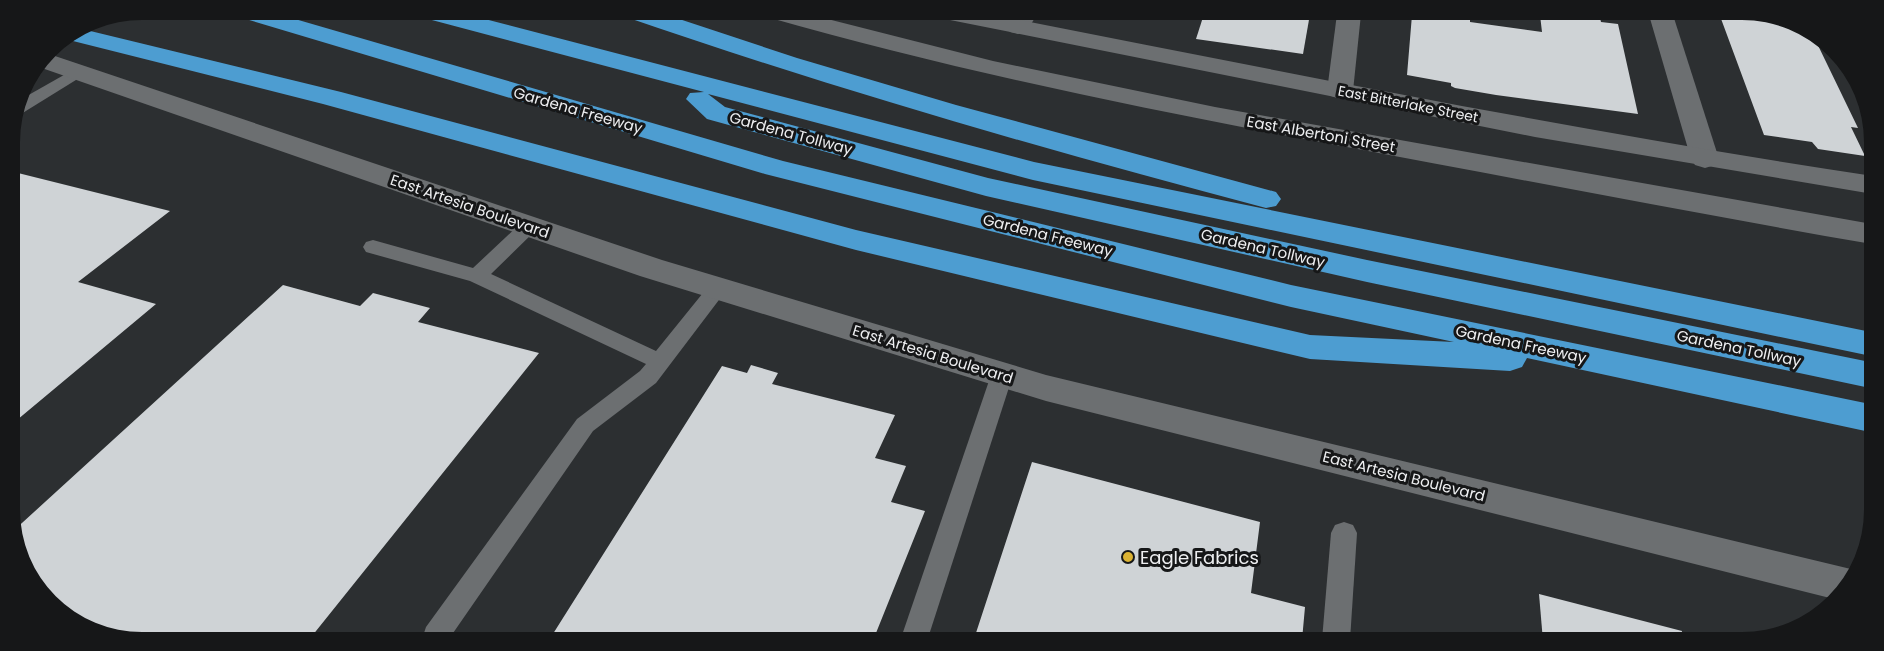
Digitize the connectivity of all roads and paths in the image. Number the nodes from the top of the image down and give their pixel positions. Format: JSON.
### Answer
{"nodes":[{"id":1,"x":274,"y":20,"type":"edge"},
{"id":2,"x":458,"y":20,"type":"edge"},
{"id":3,"x":658,"y":20,"type":"edge"},
{"id":4,"x":805,"y":20,"type":"edge"},
{"id":5,"x":1022,"y":20,"type":"edge"},
{"id":6,"x":1348,"y":20,"type":"edge"},
{"id":7,"x":1663,"y":20,"type":"edge"},
{"id":8,"x":81,"y":36,"type":"edge"},
{"id":9,"x":49,"y":62,"type":"edge"},
{"id":10,"x":78,"y":72,"type":"junction"},
{"id":11,"x":671,"y":78,"type":"junction"},
{"id":12,"x":1340,"y":91,"type":"junction"},
{"id":13,"x":26,"y":104,"type":"edge"},
{"id":14,"x":1705,"y":159,"type":"junction"},
{"id":15,"x":1864,"y":184,"type":"edge"},
{"id":16,"x":529,"y":226,"type":"junction"},
{"id":17,"x":1864,"y":233,"type":"edge"},
{"id":18,"x":373,"y":247,"type":"dead end"},
{"id":19,"x":477,"y":276,"type":"junction"},
{"id":20,"x":718,"y":288,"type":"junction"},
{"id":21,"x":1633,"y":296,"type":"junction"},
{"id":22,"x":1864,"y":343,"type":"edge"},
{"id":23,"x":660,"y":362,"type":"junction"},
{"id":24,"x":1615,"y":364,"type":"junction"},
{"id":25,"x":1864,"y":374,"type":"edge"},
{"id":26,"x":1002,"y":375,"type":"junction"},
{"id":27,"x":1864,"y":417,"type":"edge"},
{"id":28,"x":1344,"y":534,"type":"dead end"},
{"id":29,"x":1840,"y":583,"type":"edge"},
{"id":30,"x":1337,"y":631,"type":"edge"},
{"id":31,"x":439,"y":632,"type":"edge"},
{"id":32,"x":916,"y":632,"type":"edge"}],
"edges":[{"from":1,"to":24,"type":"highway","name":"Gardena Freeway"},
{"from":2,"to":11,"type":"highway"},
{"from":3,"to":21,"type":"highway"},
{"from":4,"to":17,"type":"main road","name":"East Albertoni Street"},
{"from":5,"to":12,"type":"main road","name":"East Bitterlake Street"},
{"from":6,"to":12,"type":"main road"},
{"from":7,"to":14,"type":"main road"},
{"from":8,"to":24,"type":"highway"},
{"from":9,"to":10,"type":"main road","name":"East Artesia Boulevard"},
{"from":10,"to":13,"type":"lane"},
{"from":10,"to":16,"type":"main road","name":"East Artesia Boulevard"},
{"from":11,"to":21,"type":"highway"},
{"from":11,"to":25,"type":"highway","name":"Gardena Tollway"},
{"from":12,"to":14,"type":"main road","name":"East Bitterlake Street"},
{"from":14,"to":15,"type":"main road","name":"East Bitterlake Street"},
{"from":16,"to":19,"type":"lane"},
{"from":16,"to":20,"type":"main road","name":"East Artesia Boulevard"},
{"from":18,"to":19,"type":"lane"},
{"from":19,"to":23,"type":"lane"},
{"from":20,"to":23,"type":"lane"},
{"from":20,"to":26,"type":"main road","name":"East Artesia Boulevard"},
{"from":21,"to":22,"type":"highway"},
{"from":23,"to":31,"type":"lane"},
{"from":24,"to":27,"type":"highway","name":"Gardena Freeway"},
{"from":26,"to":29,"type":"main road","name":"East Artesia Boulevard"},
{"from":26,"to":32,"type":"lane"},
{"from":28,"to":30,"type":"lane"}]}
